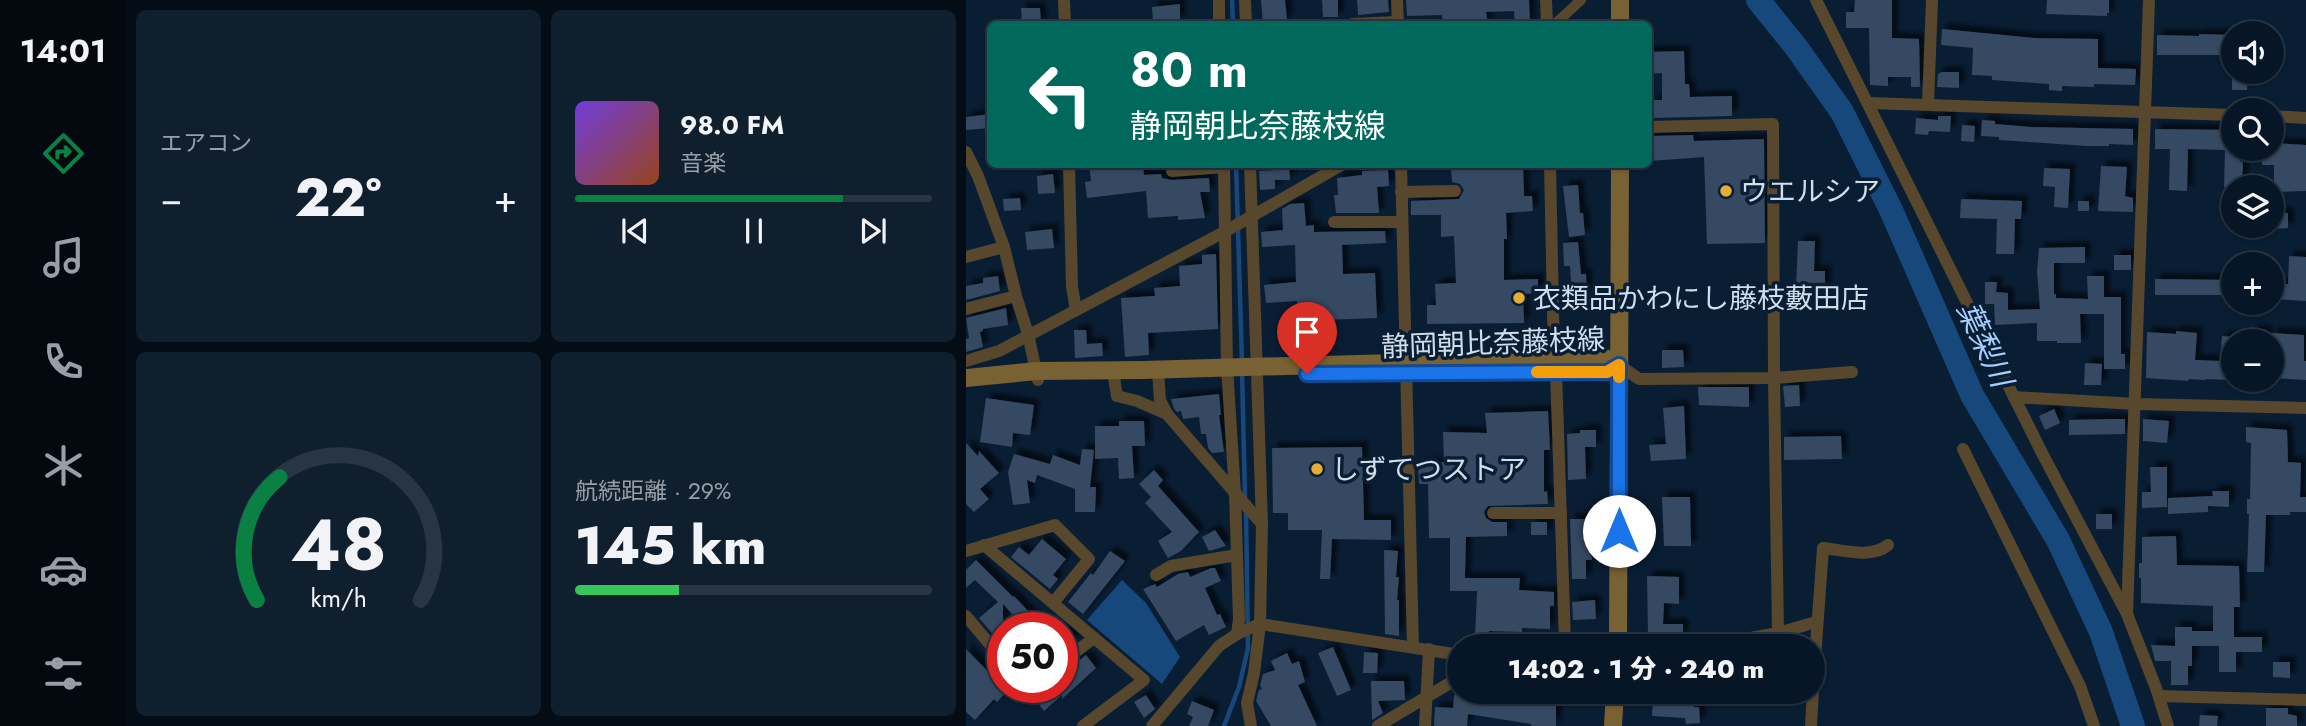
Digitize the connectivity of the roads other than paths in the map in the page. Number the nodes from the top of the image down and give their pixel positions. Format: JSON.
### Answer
{"nodes":[{"id":1,"x":1064,"y":0,"type":"edge"},
{"id":2,"x":1219,"y":0,"type":"edge"},
{"id":3,"x":1245,"y":0,"type":"edge"},
{"id":4,"x":1397,"y":0,"type":"edge"},
{"id":5,"x":1546,"y":0,"type":"edge"},
{"id":6,"x":1581,"y":0,"type":"edge"},
{"id":7,"x":1620,"y":0,"type":"edge"},
{"id":8,"x":1816,"y":0,"type":"edge"},
{"id":9,"x":1932,"y":0,"type":"edge"},
{"id":10,"x":2149,"y":0,"type":"edge"},
{"id":11,"x":1065,"y":21,"type":"edge"},
{"id":12,"x":1219,"y":21,"type":"edge"},
{"id":13,"x":1246,"y":21,"type":"edge"},
{"id":14,"x":1398,"y":21,"type":"edge"},
{"id":15,"x":1547,"y":21,"type":"edge"},
{"id":16,"x":1558,"y":21,"type":"edge"},
{"id":17,"x":1620,"y":21,"type":"edge"},
{"id":18,"x":1869,"y":103,"type":"junction"},
{"id":19,"x":1928,"y":104,"type":"junction"},
{"id":20,"x":2144,"y":112,"type":"junction"},
{"id":21,"x":2221,"y":115,"type":"edge"},
{"id":22,"x":2284,"y":117,"type":"edge"},
{"id":23,"x":2306,"y":118,"type":"edge"},
{"id":24,"x":1652,"y":127,"type":"edge"},
{"id":25,"x":966,"y":152,"type":"edge"},
{"id":26,"x":1069,"y":168,"type":"edge"},
{"id":27,"x":1203,"y":168,"type":"edge"},
{"id":28,"x":1224,"y":168,"type":"edge"},
{"id":29,"x":1250,"y":168,"type":"edge"},
{"id":30,"x":1336,"y":168,"type":"edge"},
{"id":31,"x":1401,"y":168,"type":"edge"},
{"id":32,"x":1550,"y":168,"type":"edge"},
{"id":33,"x":1620,"y":168,"type":"edge"},
{"id":34,"x":1172,"y":171,"type":"dead end"},
{"id":35,"x":1455,"y":191,"type":"dead end"},
{"id":36,"x":1401,"y":192,"type":"junction"},
{"id":37,"x":1251,"y":215,"type":"junction"},
{"id":38,"x":1334,"y":222,"type":"dead end"},
{"id":39,"x":1402,"y":222,"type":"junction"},
{"id":40,"x":1226,"y":231,"type":"junction"},
{"id":41,"x":1004,"y":247,"type":"junction"},
{"id":42,"x":966,"y":257,"type":"edge"},
{"id":43,"x":1016,"y":296,"type":"junction"},
{"id":44,"x":966,"y":309,"type":"edge"},
{"id":45,"x":1076,"y":310,"type":"junction"},
{"id":46,"x":1028,"y":334,"type":"junction"},
{"id":47,"x":966,"y":361,"type":"edge"},
{"id":48,"x":1555,"y":365,"type":"junction"},
{"id":49,"x":1619,"y":365,"type":"junction"},
{"id":50,"x":1406,"y":367,"type":"junction"},
{"id":51,"x":1257,"y":370,"type":"junction"},
{"id":52,"x":1228,"y":371,"type":"junction"},
{"id":53,"x":1852,"y":372,"type":"dead end"},
{"id":54,"x":1158,"y":373,"type":"junction"},
{"id":55,"x":1037,"y":375,"type":"junction"},
{"id":56,"x":966,"y":378,"type":"edge"},
{"id":57,"x":1114,"y":378,"type":"junction"},
{"id":58,"x":1774,"y":378,"type":"junction"},
{"id":59,"x":966,"y":386,"type":"edge"},
{"id":60,"x":2014,"y":397,"type":"junction"},
{"id":61,"x":2136,"y":404,"type":"junction"},
{"id":62,"x":2306,"y":408,"type":"edge"},
{"id":63,"x":1167,"y":414,"type":"junction"},
{"id":64,"x":1963,"y":449,"type":"dead end"},
{"id":65,"x":1235,"y":493,"type":"junction"},
{"id":66,"x":1493,"y":513,"type":"dead end"},
{"id":67,"x":1561,"y":513,"type":"junction"},
{"id":68,"x":1262,"y":524,"type":"junction"},
{"id":69,"x":984,"y":545,"type":"junction"},
{"id":70,"x":1888,"y":545,"type":"dead end"},
{"id":71,"x":966,"y":551,"type":"edge"},
{"id":72,"x":1237,"y":555,"type":"junction"},
{"id":73,"x":1156,"y":575,"type":"dead end"},
{"id":74,"x":1053,"y":603,"type":"junction"},
{"id":75,"x":2127,"y":614,"type":"junction"},
{"id":76,"x":966,"y":616,"type":"edge"},
{"id":77,"x":1816,"y":622,"type":"junction"},
{"id":78,"x":1260,"y":624,"type":"junction"},
{"id":79,"x":1778,"y":633,"type":"junction"},
{"id":80,"x":1237,"y":634,"type":"junction"},
{"id":81,"x":1565,"y":634,"type":"edge"},
{"id":82,"x":1618,"y":634,"type":"edge"},
{"id":83,"x":1773,"y":634,"type":"edge"},
{"id":84,"x":1815,"y":634,"type":"edge"},
{"id":85,"x":1094,"y":638,"type":"junction"},
{"id":86,"x":987,"y":641,"type":"edge"},
{"id":87,"x":1413,"y":646,"type":"junction"},
{"id":88,"x":1429,"y":649,"type":"junction"},
{"id":89,"x":1078,"y":650,"type":"edge"},
{"id":90,"x":1447,"y":652,"type":"edge"},
{"id":91,"x":1447,"y":685,"type":"edge"},
{"id":92,"x":1428,"y":696,"type":"junction"},
{"id":93,"x":2159,"y":696,"type":"junction"},
{"id":94,"x":2306,"y":699,"type":"edge"},
{"id":95,"x":1614,"y":704,"type":"edge"},
{"id":96,"x":1812,"y":704,"type":"edge"},
{"id":97,"x":1083,"y":726,"type":"edge"},
{"id":98,"x":1152,"y":726,"type":"edge"},
{"id":99,"x":1251,"y":726,"type":"edge"},
{"id":100,"x":1378,"y":726,"type":"edge"},
{"id":101,"x":1424,"y":726,"type":"edge"},
{"id":102,"x":1613,"y":726,"type":"edge"},
{"id":103,"x":1811,"y":726,"type":"edge"},
{"id":104,"x":2094,"y":726,"type":"edge"},
{"id":105,"x":2168,"y":726,"type":"edge"}],
"edges":[{"from":1,"to":11,"type":"street"},
{"from":2,"to":12,"type":"street"},
{"from":3,"to":13,"type":"street"},
{"from":4,"to":14,"type":"street"},
{"from":5,"to":15,"type":"street"},
{"from":6,"to":16,"type":"street"},
{"from":7,"to":17,"type":"main road"},
{"from":8,"to":18,"type":"street"},
{"from":9,"to":19,"type":"street"},
{"from":10,"to":20,"type":"street"},
{"from":18,"to":19,"type":"street"},
{"from":18,"to":60,"type":"street"},
{"from":19,"to":20,"type":"street"},
{"from":20,"to":21,"type":"street"},
{"from":20,"to":61,"type":"street"},
{"from":22,"to":23,"type":"street"},
{"from":24,"to":58,"type":"street"},
{"from":25,"to":41,"type":"street"},
{"from":26,"to":45,"type":"street"},
{"from":27,"to":34,"type":"street"},
{"from":28,"to":40,"type":"street"},
{"from":29,"to":37,"type":"street"},
{"from":30,"to":37,"type":"street"},
{"from":31,"to":36,"type":"street"},
{"from":32,"to":48,"type":"street"},
{"from":33,"to":49,"type":"main road"},
{"from":35,"to":36,"type":"street"},
{"from":36,"to":39,"type":"street"},
{"from":37,"to":40,"type":"street"},
{"from":37,"to":51,"type":"street"},
{"from":38,"to":39,"type":"street"},
{"from":39,"to":50,"type":"street"},
{"from":40,"to":45,"type":"street"},
{"from":40,"to":52,"type":"street"},
{"from":41,"to":42,"type":"street"},
{"from":41,"to":43,"type":"street"},
{"from":43,"to":44,"type":"street"},
{"from":43,"to":46,"type":"street"},
{"from":45,"to":46,"type":"street"},
{"from":46,"to":47,"type":"street"},
{"from":46,"to":55,"type":"street"},
{"from":48,"to":49,"type":"main road","name":"静岡朝比奈藤枝線"},
{"from":48,"to":50,"type":"main road","name":"静岡朝比奈藤枝線"},
{"from":48,"to":67,"type":"street"},
{"from":49,"to":58,"type":"street"},
{"from":49,"to":82,"type":"main road"},
{"from":50,"to":51,"type":"main road","name":"静岡朝比奈藤枝線"},
{"from":50,"to":87,"type":"street"},
{"from":51,"to":52,"type":"main road","name":"静岡朝比奈藤枝線"},
{"from":51,"to":68,"type":"street"},
{"from":52,"to":54,"type":"main road","name":"静岡朝比奈藤枝線"},
{"from":52,"to":65,"type":"street"},
{"from":53,"to":58,"type":"street"},
{"from":54,"to":55,"type":"main road","name":"静岡朝比奈藤枝線"},
{"from":54,"to":57,"type":"main road","name":"静岡朝比奈藤枝線"},
{"from":54,"to":63,"type":"street"},
{"from":55,"to":56,"type":"main road","name":"静岡朝比奈藤枝線"},
{"from":55,"to":57,"type":"main road","name":"静岡朝比奈藤枝線"},
{"from":55,"to":59,"type":"main road","name":"静岡朝比奈藤枝線"},
{"from":57,"to":63,"type":"street"},
{"from":58,"to":79,"type":"street"},
{"from":60,"to":61,"type":"street"},
{"from":60,"to":75,"type":"street"},
{"from":61,"to":62,"type":"street"},
{"from":61,"to":75,"type":"street"},
{"from":63,"to":65,"type":"street"},
{"from":64,"to":104,"type":"street"},
{"from":65,"to":68,"type":"street"},
{"from":65,"to":72,"type":"street"},
{"from":66,"to":67,"type":"street"},
{"from":67,"to":81,"type":"street"},
{"from":68,"to":78,"type":"street"},
{"from":69,"to":71,"type":"street"},
{"from":69,"to":74,"type":"street"},
{"from":69,"to":74,"type":"street"},
{"from":70,"to":77,"type":"street"},
{"from":72,"to":73,"type":"street"},
{"from":72,"to":80,"type":"street"},
{"from":74,"to":85,"type":"street"},
{"from":75,"to":93,"type":"street"},
{"from":76,"to":86,"type":"street"},
{"from":77,"to":79,"type":"street"},
{"from":77,"to":84,"type":"street"},
{"from":78,"to":80,"type":"street"},
{"from":78,"to":87,"type":"street"},
{"from":78,"to":99,"type":"street"},
{"from":79,"to":83,"type":"street"},
{"from":80,"to":98,"type":"street"},
{"from":85,"to":89,"type":"street"},
{"from":85,"to":97,"type":"street"},
{"from":87,"to":88,"type":"street"},
{"from":88,"to":90,"type":"street"},
{"from":88,"to":92,"type":"street"},
{"from":91,"to":92,"type":"street"},
{"from":92,"to":100,"type":"street"},
{"from":92,"to":101,"type":"street"},
{"from":93,"to":94,"type":"street"},
{"from":93,"to":105,"type":"street"},
{"from":95,"to":102,"type":"main road"},
{"from":96,"to":103,"type":"street"}]}
